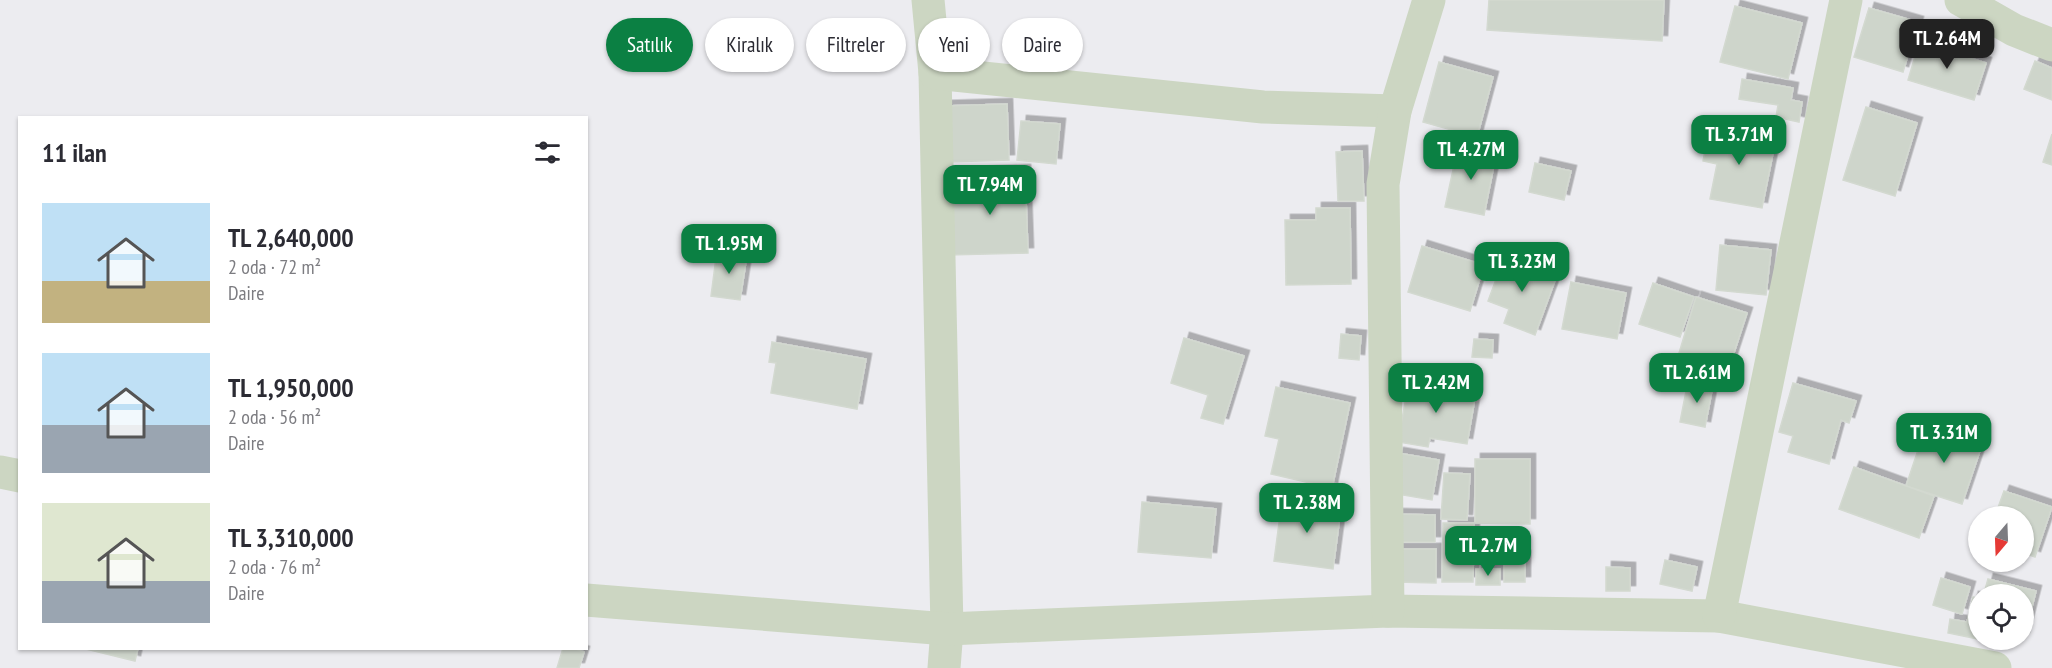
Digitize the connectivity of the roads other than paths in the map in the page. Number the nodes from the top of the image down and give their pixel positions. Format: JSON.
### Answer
{"nodes":[{"id":1,"x":928,"y":0,"type":"edge"},
{"id":2,"x":1429,"y":0,"type":"edge"},
{"id":3,"x":1846,"y":0,"type":"edge"},
{"id":4,"x":1961,"y":0,"type":"edge"},
{"id":5,"x":2052,"y":45,"type":"edge"},
{"id":6,"x":934,"y":73,"type":"junction"},
{"id":7,"x":1395,"y":111,"type":"junction"},
{"id":8,"x":0,"y":472,"type":"edge"},
{"id":9,"x":18,"y":476,"type":"edge"},
{"id":10,"x":588,"y":600,"type":"edge"},
{"id":11,"x":1388,"y":611,"type":"junction"},
{"id":12,"x":1719,"y":616,"type":"junction"},
{"id":13,"x":947,"y":629,"type":"junction"},
{"id":14,"x":944,"y":668,"type":"edge"},
{"id":15,"x":1995,"y":668,"type":"edge"}],
"edges":[{"from":1,"to":6,"type":"street"},
{"from":2,"to":7,"type":"street"},
{"from":3,"to":12,"type":"street"},
{"from":4,"to":5,"type":"street"},
{"from":6,"to":7,"type":"street"},
{"from":6,"to":13,"type":"street"},
{"from":7,"to":11,"type":"street"},
{"from":8,"to":9,"type":"street"},
{"from":10,"to":13,"type":"street"},
{"from":11,"to":12,"type":"street"},
{"from":11,"to":13,"type":"street"},
{"from":12,"to":15,"type":"street"},
{"from":13,"to":14,"type":"street"}]}
